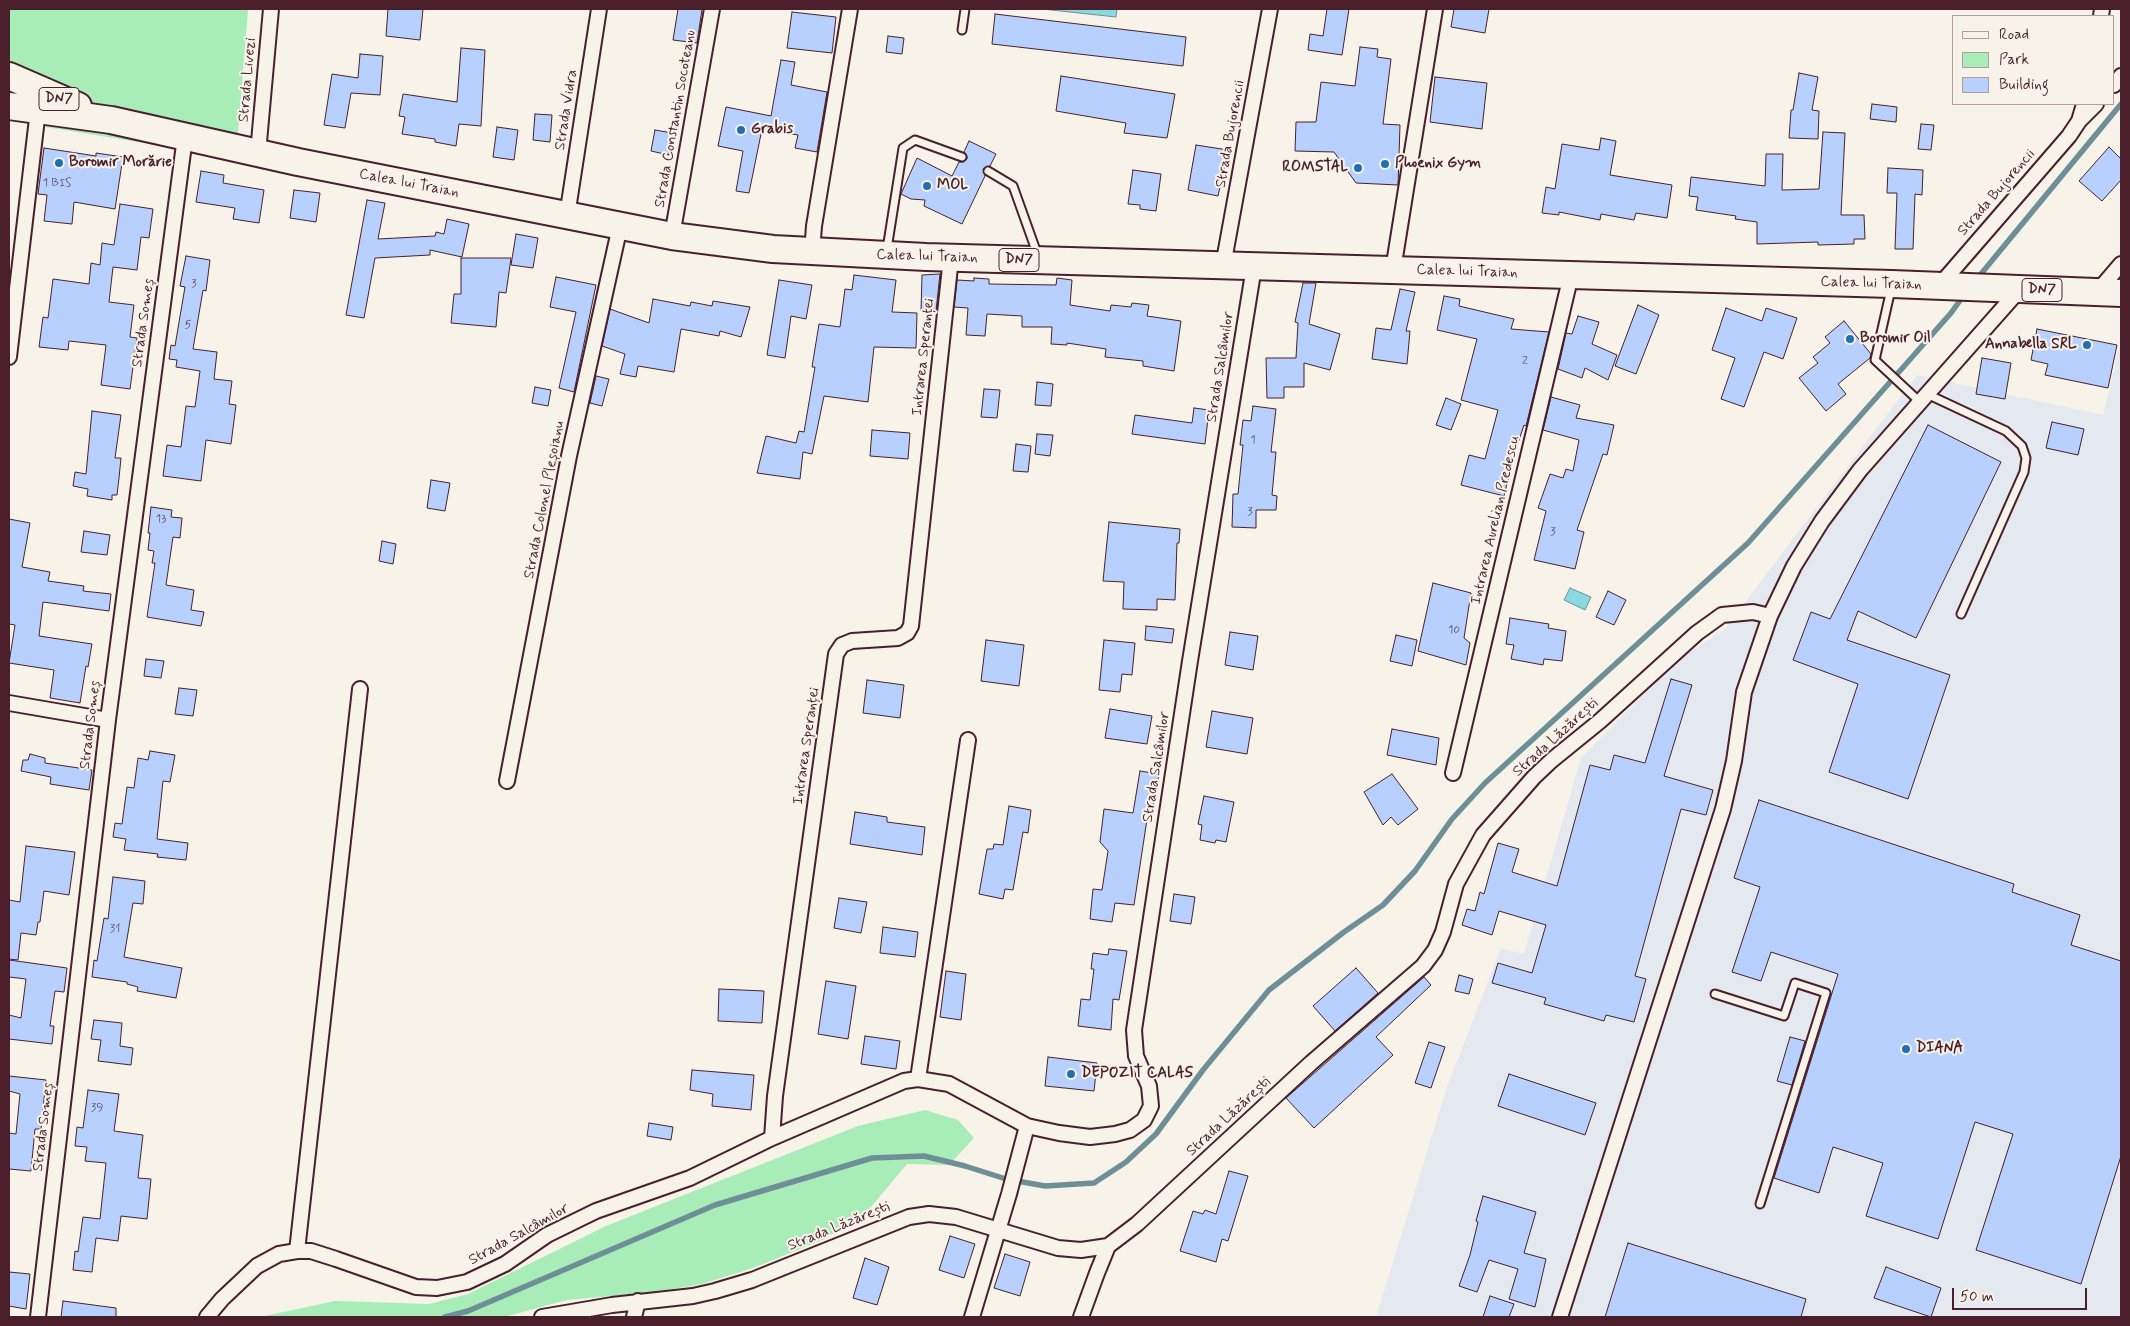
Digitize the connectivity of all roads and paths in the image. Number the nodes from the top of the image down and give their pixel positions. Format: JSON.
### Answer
{"nodes":[{"id":1,"x":271,"y":9,"type":"edge"},
{"id":2,"x":599,"y":9,"type":"edge"},
{"id":3,"x":712,"y":9,"type":"edge"},
{"id":4,"x":850,"y":9,"type":"edge"},
{"id":5,"x":965,"y":9,"type":"edge"},
{"id":6,"x":1270,"y":9,"type":"edge"},
{"id":7,"x":1435,"y":9,"type":"edge"},
{"id":8,"x":962,"y":30,"type":"dead end"},
{"id":9,"x":9,"y":76,"type":"edge"},
{"id":10,"x":2084,"y":105,"type":"edge"},
{"id":11,"x":2095,"y":105,"type":"edge"},
{"id":12,"x":9,"y":106,"type":"edge"},
{"id":13,"x":38,"y":110,"type":"junction"},
{"id":14,"x":111,"y":120,"type":"junction"},
{"id":15,"x":2079,"y":121,"type":"junction"},
{"id":16,"x":185,"y":137,"type":"junction"},
{"id":17,"x":258,"y":153,"type":"junction"},
{"id":18,"x":962,"y":157,"type":"dead end"},
{"id":19,"x":988,"y":171,"type":"dead end"},
{"id":20,"x":567,"y":216,"type":"junction"},
{"id":21,"x":620,"y":226,"type":"junction"},
{"id":22,"x":672,"y":236,"type":"junction"},
{"id":23,"x":812,"y":252,"type":"junction"},
{"id":24,"x":886,"y":256,"type":"junction"},
{"id":25,"x":951,"y":258,"type":"junction"},
{"id":26,"x":1040,"y":261,"type":"junction"},
{"id":27,"x":2121,"y":264,"type":"edge"},
{"id":28,"x":1223,"y":266,"type":"junction"},
{"id":29,"x":1254,"y":267,"type":"junction"},
{"id":30,"x":1393,"y":270,"type":"junction"},
{"id":31,"x":1571,"y":275,"type":"junction"},
{"id":32,"x":1892,"y":284,"type":"junction"},
{"id":33,"x":1946,"y":286,"type":"junction"},
{"id":34,"x":2020,"y":289,"type":"junction"},
{"id":35,"x":2109,"y":293,"type":"edge"},
{"id":36,"x":9,"y":357,"type":"edge"},
{"id":37,"x":1923,"y":398,"type":"junction"},
{"id":38,"x":1961,"y":614,"type":"dead end"},
{"id":39,"x":1770,"y":616,"type":"junction"},
{"id":40,"x":360,"y":689,"type":"dead end"},
{"id":41,"x":9,"y":703,"type":"edge"},
{"id":42,"x":108,"y":720,"type":"junction"},
{"id":43,"x":968,"y":740,"type":"dead end"},
{"id":44,"x":1452,"y":773,"type":"dead end"},
{"id":45,"x":506,"y":781,"type":"dead end"},
{"id":46,"x":1715,"y":994,"type":"dead end"},
{"id":47,"x":918,"y":1079,"type":"junction"},
{"id":48,"x":1027,"y":1126,"type":"junction"},
{"id":49,"x":772,"y":1138,"type":"junction"},
{"id":50,"x":1760,"y":1204,"type":"dead end"},
{"id":51,"x":999,"y":1228,"type":"junction"},
{"id":52,"x":1108,"y":1246,"type":"junction"},
{"id":53,"x":297,"y":1250,"type":"junction"},
{"id":54,"x":638,"y":1301,"type":"junction"},
{"id":55,"x":38,"y":1317,"type":"edge"},
{"id":56,"x":206,"y":1317,"type":"edge"},
{"id":57,"x":549,"y":1317,"type":"edge"},
{"id":58,"x":634,"y":1317,"type":"edge"},
{"id":59,"x":972,"y":1317,"type":"edge"},
{"id":60,"x":1082,"y":1317,"type":"edge"},
{"id":61,"x":1560,"y":1317,"type":"edge"}],
"edges":[{"from":1,"to":17,"type":"street","name":"Strada Livezi"},
{"from":2,"to":20,"type":"street","name":"Strada Vidra"},
{"from":3,"to":22,"type":"street","name":"Strada Constantin Socoteanu"},
{"from":4,"to":23,"type":"street"},
{"from":5,"to":8,"type":"lane"},
{"from":6,"to":28,"type":"street","name":"Strada Bujorencii"},
{"from":7,"to":30,"type":"street"},
{"from":9,"to":14,"type":"highway","number":"DN7"},
{"from":10,"to":15,"type":"street","name":"Strada Bujorencii"},
{"from":11,"to":15,"type":"street","name":"Strada Bujorencii"},
{"from":12,"to":13,"type":"highway","name":"Calea lui Traian","number":"DN7"},
{"from":13,"to":14,"type":"highway","name":"Calea lui Traian","number":"DN7"},
{"from":13,"to":36,"type":"street"},
{"from":14,"to":16,"type":"highway","name":"Calea lui Traian","number":"DN7"},
{"from":15,"to":33,"type":"street","name":"Strada Bujorencii"},
{"from":16,"to":17,"type":"highway","name":"Calea lui Traian","number":"DN7"},
{"from":16,"to":42,"type":"street","name":"Strada Someș"},
{"from":17,"to":20,"type":"highway","name":"Calea lui Traian","number":"DN7"},
{"from":18,"to":24,"type":"lane"},
{"from":19,"to":26,"type":"lane"},
{"from":20,"to":21,"type":"highway","name":"Calea lui Traian","number":"DN7"},
{"from":21,"to":22,"type":"highway","name":"Calea lui Traian","number":"DN7"},
{"from":21,"to":45,"type":"street","name":"Strada Colonel Pleșoianu"},
{"from":22,"to":23,"type":"highway","name":"Calea lui Traian","number":"DN7"},
{"from":23,"to":24,"type":"highway","name":"Calea lui Traian","number":"DN7"},
{"from":24,"to":25,"type":"highway","name":"Calea lui Traian","number":"DN7"},
{"from":25,"to":26,"type":"highway","name":"Calea lui Traian","number":"DN7"},
{"from":25,"to":49,"type":"street","name":"Intrarea Speranței"},
{"from":26,"to":28,"type":"highway","name":"Calea lui Traian","number":"DN7"},
{"from":27,"to":35,"type":"street"},
{"from":28,"to":29,"type":"highway","name":"Calea lui Traian","number":"DN7"},
{"from":29,"to":30,"type":"highway","name":"Calea lui Traian","number":"DN7"},
{"from":29,"to":48,"type":"street","name":"Strada Salcâmilor"},
{"from":30,"to":31,"type":"highway","name":"Calea lui Traian","number":"DN7"},
{"from":31,"to":32,"type":"highway","name":"Calea lui Traian","number":"DN7"},
{"from":31,"to":44,"type":"street","name":"Intrarea Aurelian Predescu"},
{"from":32,"to":33,"type":"highway","name":"Calea lui Traian","number":"DN7"},
{"from":32,"to":37,"type":"lane"},
{"from":33,"to":34,"type":"highway","name":"Calea lui Traian","number":"DN7"},
{"from":34,"to":35,"type":"highway","name":"Calea lui Traian","number":"DN7"},
{"from":34,"to":37,"type":"street"},
{"from":37,"to":38,"type":"lane"},
{"from":37,"to":39,"type":"street"},
{"from":39,"to":52,"type":"street","name":"Strada Lăzărești"},
{"from":39,"to":61,"type":"street"},
{"from":40,"to":53,"type":"street"},
{"from":41,"to":42,"type":"street"},
{"from":42,"to":55,"type":"street","name":"Strada Someș"},
{"from":43,"to":47,"type":"street"},
{"from":46,"to":50,"type":"lane"},
{"from":47,"to":48,"type":"street"},
{"from":47,"to":49,"type":"street"},
{"from":48,"to":51,"type":"street"},
{"from":49,"to":53,"type":"street","name":"Strada Salcâmilor"},
{"from":51,"to":52,"type":"street","name":"Strada Lăzărești"},
{"from":51,"to":54,"type":"street","name":"Strada Lăzărești"},
{"from":51,"to":59,"type":"street"},
{"from":52,"to":60,"type":"street"},
{"from":53,"to":56,"type":"street","name":"Strada Salcâmilor"},
{"from":54,"to":57,"type":"street","name":"Strada Lăzărești"},
{"from":54,"to":58,"type":"street"}]}
